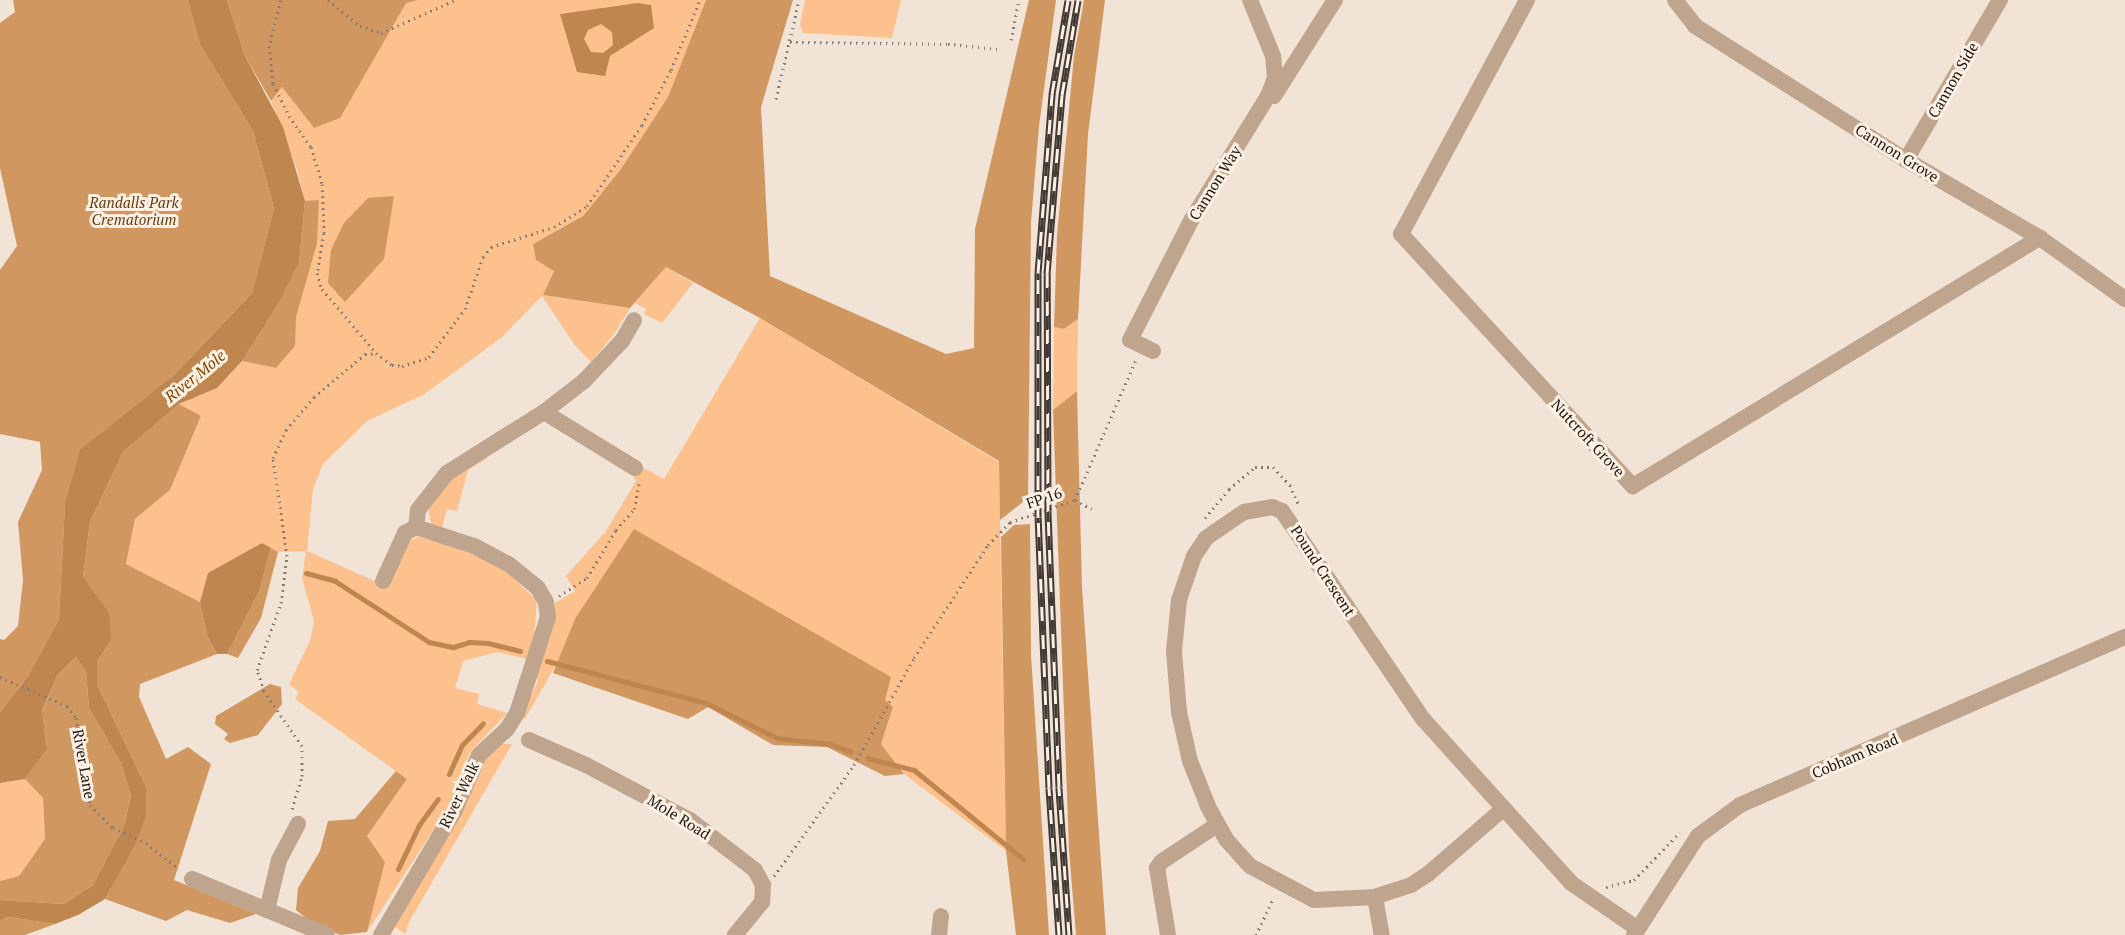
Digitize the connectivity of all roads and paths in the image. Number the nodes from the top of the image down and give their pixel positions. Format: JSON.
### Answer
{"nodes":[{"id":1,"x":281,"y":0,"type":"edge"},
{"id":2,"x":328,"y":0,"type":"edge"},
{"id":3,"x":455,"y":0,"type":"edge"},
{"id":4,"x":700,"y":0,"type":"edge"},
{"id":5,"x":799,"y":0,"type":"edge"},
{"id":6,"x":1019,"y":0,"type":"edge"},
{"id":7,"x":1250,"y":0,"type":"edge"},
{"id":8,"x":1335,"y":0,"type":"edge"},
{"id":9,"x":1527,"y":0,"type":"edge"},
{"id":10,"x":1675,"y":0,"type":"edge"},
{"id":11,"x":2000,"y":0,"type":"edge"},
{"id":12,"x":1011,"y":40,"type":"dead end"},
{"id":13,"x":790,"y":42,"type":"junction"},
{"id":14,"x":998,"y":49,"type":"dead end"},
{"id":15,"x":1268,"y":96,"type":"junction"},
{"id":16,"x":776,"y":99,"type":"dead end"},
{"id":17,"x":1906,"y":160,"type":"junction"},
{"id":18,"x":2040,"y":238,"type":"junction"},
{"id":19,"x":2125,"y":299,"type":"edge"},
{"id":20,"x":634,"y":320,"type":"dead end"},
{"id":21,"x":1148,"y":348,"type":"joint"},
{"id":22,"x":376,"y":353,"type":"junction"},
{"id":23,"x":544,"y":412,"type":"junction"},
{"id":24,"x":635,"y":468,"type":"joint"},
{"id":25,"x":1075,"y":500,"type":"junction"},
{"id":26,"x":1092,"y":509,"type":"dead end"},
{"id":27,"x":1303,"y":513,"type":"dead end"},
{"id":28,"x":1203,"y":521,"type":"dead end"},
{"id":29,"x":416,"y":527,"type":"junction"},
{"id":30,"x":383,"y":581,"type":"dead end"},
{"id":31,"x":542,"y":595,"type":"junction"},
{"id":32,"x":2125,"y":637,"type":"edge"},
{"id":33,"x":1,"y":678,"type":"edge"},
{"id":34,"x":529,"y":740,"type":"dead end"},
{"id":35,"x":1503,"y":809,"type":"junction"},
{"id":36,"x":298,"y":824,"type":"joint"},
{"id":37,"x":1217,"y":825,"type":"junction"},
{"id":38,"x":1687,"y":826,"type":"dead end"},
{"id":39,"x":192,"y":879,"type":"joint"},
{"id":40,"x":763,"y":885,"type":"junction"},
{"id":41,"x":1596,"y":885,"type":"dead end"},
{"id":42,"x":1268,"y":891,"type":"dead end"},
{"id":43,"x":1275,"y":895,"type":"junction"},
{"id":44,"x":1375,"y":897,"type":"junction"},
{"id":45,"x":1284,"y":899,"type":"dead end"},
{"id":46,"x":267,"y":910,"type":"junction"},
{"id":47,"x":941,"y":916,"type":"dead end"},
{"id":48,"x":1636,"y":932,"type":"edge"},
{"id":49,"x":327,"y":935,"type":"edge"},
{"id":50,"x":381,"y":935,"type":"edge"},
{"id":51,"x":735,"y":935,"type":"edge"},
{"id":52,"x":939,"y":935,"type":"edge"},
{"id":53,"x":1168,"y":935,"type":"edge"},
{"id":54,"x":1256,"y":935,"type":"edge"},
{"id":55,"x":1382,"y":935,"type":"edge"}],
"edges":[{"from":1,"to":22,"type":"path"},
{"from":2,"to":3,"type":"path"},
{"from":4,"to":22,"type":"path"},
{"from":5,"to":13,"type":"path"},
{"from":6,"to":12,"type":"path"},
{"from":7,"to":15,"type":"street","name":"Cannon Way"},
{"from":8,"to":15,"type":"street"},
{"from":9,"to":18,"type":"street","name":"Nutcroft Grove"},
{"from":10,"to":17,"type":"street","name":"Cannon Grove"},
{"from":11,"to":17,"type":"street","name":"Cannon Side"},
{"from":13,"to":14,"type":"path"},
{"from":13,"to":16,"type":"path"},
{"from":15,"to":21,"type":"street","name":"Cannon Way"},
{"from":17,"to":18,"type":"street","name":"Cannon Grove"},
{"from":18,"to":19,"type":"street","name":"Cannon Grove"},
{"from":20,"to":23,"type":"street"},
{"from":21,"to":25,"type":"path","name":"FP 16"},
{"from":22,"to":36,"type":"path"},
{"from":23,"to":24,"type":"street"},
{"from":23,"to":29,"type":"street"},
{"from":24,"to":31,"type":"path"},
{"from":25,"to":26,"type":"path"},
{"from":25,"to":40,"type":"path","name":"FP 16"},
{"from":27,"to":28,"type":"path"},
{"from":29,"to":30,"type":"street"},
{"from":29,"to":31,"type":"street"},
{"from":31,"to":50,"type":"street","name":"River Walk"},
{"from":32,"to":48,"type":"street","name":"Cobham Road"},
{"from":33,"to":39,"type":"path","name":"River Lane"},
{"from":34,"to":40,"type":"street","name":"Mole Road"},
{"from":35,"to":37,"type":"street","name":"Pound Crescent"},
{"from":35,"to":44,"type":"street","name":"Pound Crescent"},
{"from":35,"to":48,"type":"street","name":"Pound Crescent"},
{"from":36,"to":46,"type":"street"},
{"from":37,"to":44,"type":"street","name":"Pound Crescent"},
{"from":37,"to":53,"type":"street"},
{"from":38,"to":41,"type":"path"},
{"from":39,"to":46,"type":"street"},
{"from":40,"to":51,"type":"street"},
{"from":42,"to":43,"type":"path"},
{"from":43,"to":45,"type":"path"},
{"from":43,"to":54,"type":"path"},
{"from":44,"to":55,"type":"street"},
{"from":46,"to":49,"type":"street"},
{"from":47,"to":52,"type":"street"}]}
